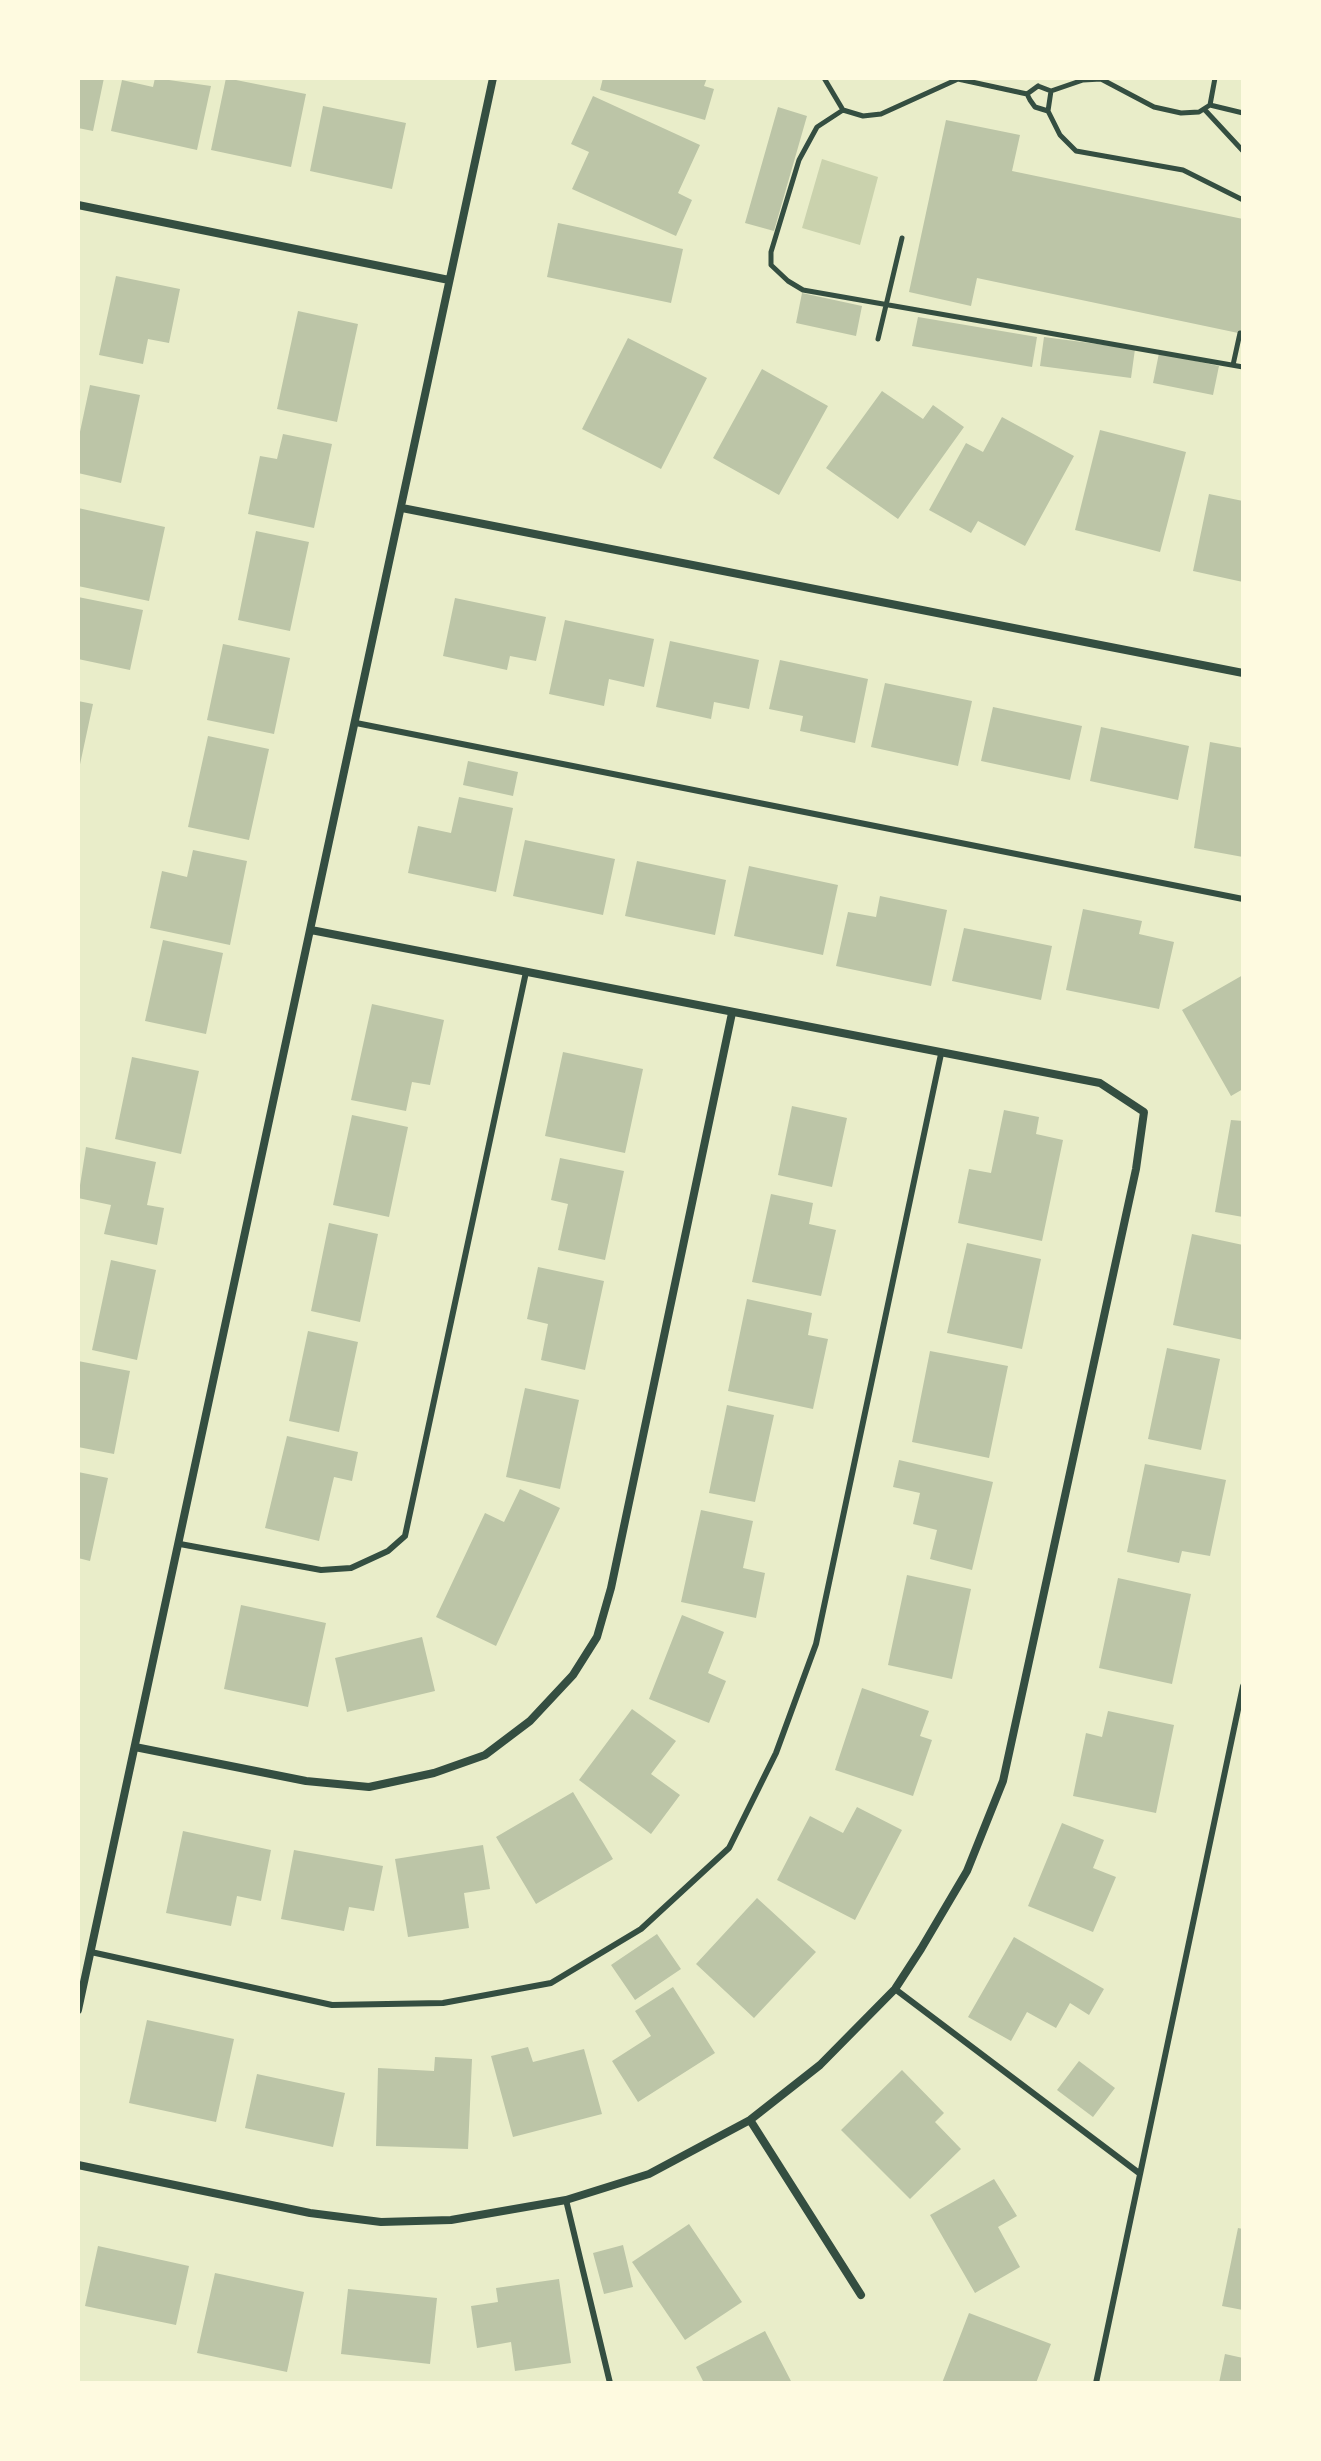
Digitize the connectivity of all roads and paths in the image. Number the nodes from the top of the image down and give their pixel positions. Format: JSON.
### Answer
{"nodes":[{"id":1,"x":493,"y":78,"type":"edge"},
{"id":2,"x":824,"y":78,"type":"edge"},
{"id":3,"x":1215,"y":78,"type":"edge"},
{"id":4,"x":1051,"y":91,"type":"junction"},
{"id":5,"x":1027,"y":94,"type":"junction"},
{"id":6,"x":1208,"y":108,"type":"junction"},
{"id":7,"x":843,"y":110,"type":"junction"},
{"id":8,"x":1048,"y":111,"type":"junction"},
{"id":9,"x":1243,"y":113,"type":"edge"},
{"id":10,"x":1243,"y":151,"type":"edge"},
{"id":11,"x":1243,"y":200,"type":"edge"},
{"id":12,"x":78,"y":205,"type":"edge"},
{"id":13,"x":902,"y":238,"type":"dead end"},
{"id":14,"x":449,"y":280,"type":"junction"},
{"id":15,"x":886,"y":305,"type":"junction"},
{"id":16,"x":1240,"y":333,"type":"dead end"},
{"id":17,"x":878,"y":339,"type":"dead end"},
{"id":18,"x":1233,"y":365,"type":"junction"},
{"id":19,"x":1243,"y":367,"type":"edge"},
{"id":20,"x":402,"y":508,"type":"junction"},
{"id":21,"x":1243,"y":673,"type":"edge"},
{"id":22,"x":356,"y":723,"type":"junction"},
{"id":23,"x":1243,"y":899,"type":"edge"},
{"id":24,"x":311,"y":930,"type":"junction"},
{"id":25,"x":526,"y":972,"type":"junction"},
{"id":26,"x":732,"y":1013,"type":"junction"},
{"id":27,"x":941,"y":1054,"type":"junction"},
{"id":28,"x":180,"y":1544,"type":"junction"},
{"id":29,"x":1243,"y":1686,"type":"edge"},
{"id":30,"x":135,"y":1747,"type":"junction"},
{"id":31,"x":91,"y":1952,"type":"junction"},
{"id":32,"x":895,"y":1989,"type":"junction"},
{"id":33,"x":78,"y":2010,"type":"edge"},
{"id":34,"x":750,"y":2120,"type":"junction"},
{"id":35,"x":78,"y":2165,"type":"edge"},
{"id":36,"x":1139,"y":2173,"type":"junction"},
{"id":37,"x":566,"y":2200,"type":"junction"},
{"id":38,"x":861,"y":2295,"type":"dead end"},
{"id":39,"x":610,"y":2383,"type":"edge"},
{"id":40,"x":1096,"y":2383,"type":"edge"}],
"edges":[{"from":1,"to":14,"type":"street"},
{"from":2,"to":7,"type":"path"},
{"from":3,"to":6,"type":"path"},
{"from":4,"to":5,"type":"path"},
{"from":4,"to":6,"type":"path"},
{"from":4,"to":8,"type":"path"},
{"from":5,"to":7,"type":"path"},
{"from":5,"to":8,"type":"path"},
{"from":6,"to":9,"type":"path"},
{"from":6,"to":10,"type":"path"},
{"from":7,"to":15,"type":"path"},
{"from":8,"to":11,"type":"path"},
{"from":12,"to":14,"type":"street"},
{"from":13,"to":15,"type":"path"},
{"from":14,"to":20,"type":"street"},
{"from":15,"to":17,"type":"path"},
{"from":15,"to":18,"type":"path"},
{"from":16,"to":18,"type":"path"},
{"from":18,"to":19,"type":"path"},
{"from":20,"to":21,"type":"street"},
{"from":20,"to":22,"type":"street"},
{"from":22,"to":23,"type":"lane"},
{"from":22,"to":24,"type":"street"},
{"from":24,"to":25,"type":"street"},
{"from":24,"to":28,"type":"street"},
{"from":25,"to":26,"type":"street"},
{"from":25,"to":28,"type":"lane"},
{"from":26,"to":27,"type":"street"},
{"from":26,"to":30,"type":"street"},
{"from":27,"to":31,"type":"lane"},
{"from":27,"to":32,"type":"street"},
{"from":28,"to":30,"type":"street"},
{"from":29,"to":36,"type":"lane"},
{"from":30,"to":31,"type":"street"},
{"from":31,"to":33,"type":"street"},
{"from":32,"to":34,"type":"street"},
{"from":32,"to":36,"type":"lane"},
{"from":34,"to":37,"type":"street"},
{"from":34,"to":38,"type":"street"},
{"from":35,"to":37,"type":"street"},
{"from":36,"to":40,"type":"lane"},
{"from":37,"to":39,"type":"lane"}]}
